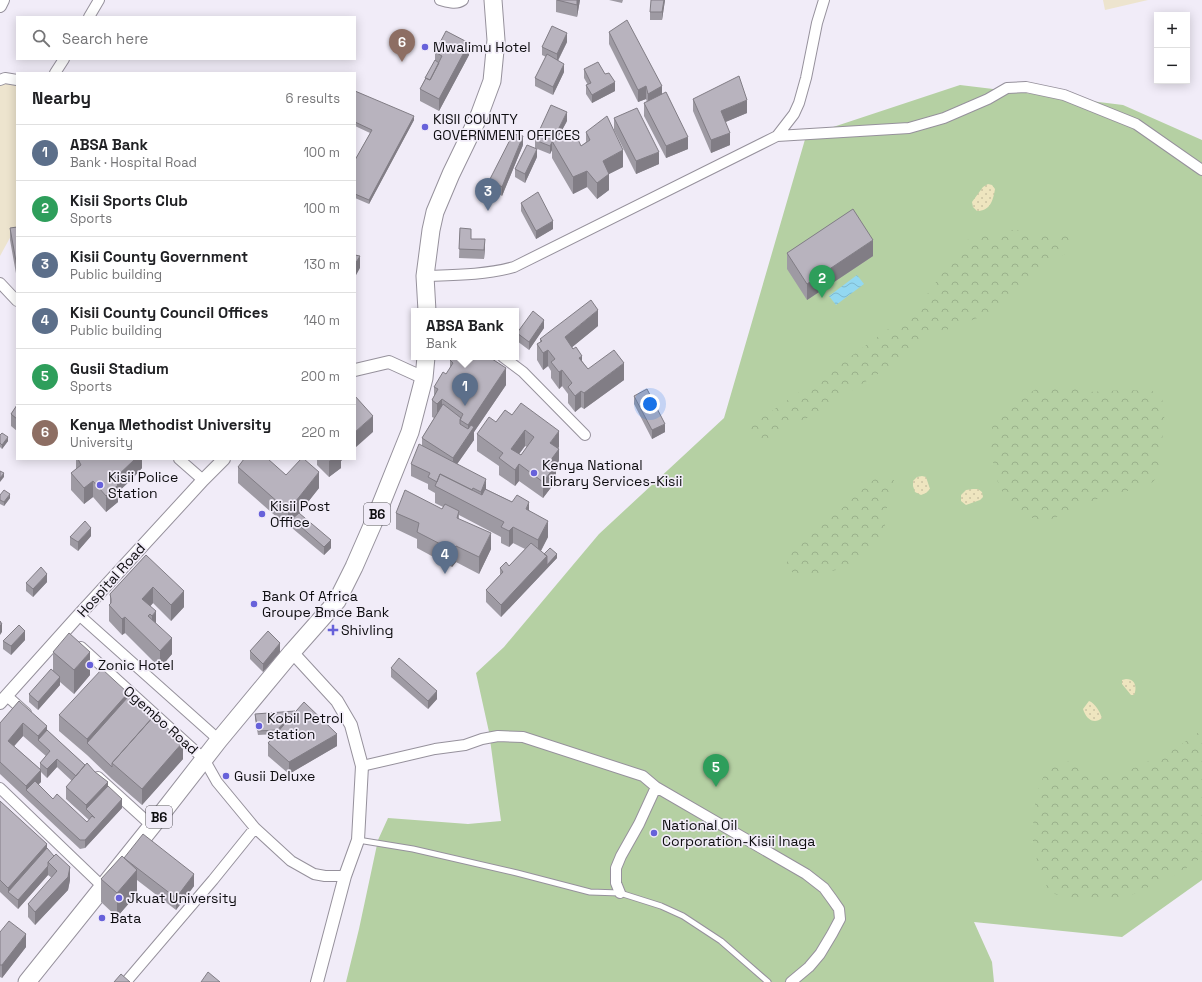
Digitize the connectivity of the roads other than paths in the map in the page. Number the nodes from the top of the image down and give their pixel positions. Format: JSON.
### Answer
{"nodes":[{"id":1,"x":3,"y":0,"type":"edge"},
{"id":2,"x":99,"y":0,"type":"edge"},
{"id":3,"x":440,"y":0,"type":"edge"},
{"id":4,"x":463,"y":0,"type":"edge"},
{"id":5,"x":493,"y":0,"type":"edge"},
{"id":6,"x":824,"y":0,"type":"edge"},
{"id":7,"x":0,"y":6,"type":"edge"},
{"id":8,"x":90,"y":16,"type":"edge"},
{"id":9,"x":63,"y":60,"type":"edge"},
{"id":10,"x":57,"y":72,"type":"edge"},
{"id":11,"x":0,"y":80,"type":"edge"},
{"id":12,"x":16,"y":80,"type":"edge"},
{"id":13,"x":777,"y":136,"type":"junction"},
{"id":14,"x":1202,"y":170,"type":"edge"},
{"id":15,"x":425,"y":276,"type":"junction"},
{"id":16,"x":1,"y":287,"type":"edge"},
{"id":17,"x":16,"y":300,"type":"edge"},
{"id":18,"x":427,"y":308,"type":"edge"},
{"id":19,"x":426,"y":360,"type":"edge"},
{"id":20,"x":507,"y":360,"type":"edge"},
{"id":21,"x":356,"y":370,"type":"edge"},
{"id":22,"x":424,"y":378,"type":"junction"},
{"id":23,"x":585,"y":435,"type":"dead end"},
{"id":24,"x":180,"y":460,"type":"edge"},
{"id":25,"x":223,"y":460,"type":"edge"},
{"id":26,"x":203,"y":480,"type":"junction"},
{"id":27,"x":79,"y":615,"type":"junction"},
{"id":28,"x":70,"y":637,"type":"junction"},
{"id":29,"x":292,"y":652,"type":"junction"},
{"id":30,"x":3,"y":699,"type":"edge"},
{"id":31,"x":36,"y":722,"type":"edge"},
{"id":32,"x":219,"y":740,"type":"junction"},
{"id":33,"x":204,"y":759,"type":"junction"},
{"id":34,"x":362,"y":766,"type":"junction"},
{"id":35,"x":88,"y":768,"type":"edge"},
{"id":36,"x":656,"y":787,"type":"junction"},
{"id":37,"x":0,"y":788,"type":"edge"},
{"id":38,"x":152,"y":826,"type":"junction"},
{"id":39,"x":255,"y":828,"type":"junction"},
{"id":40,"x":358,"y":840,"type":"junction"},
{"id":41,"x":345,"y":876,"type":"junction"},
{"id":42,"x":103,"y":887,"type":"junction"},
{"id":43,"x":620,"y":893,"type":"junction"},
{"id":44,"x":27,"y":982,"type":"edge"},
{"id":45,"x":126,"y":982,"type":"edge"},
{"id":46,"x":317,"y":982,"type":"edge"},
{"id":47,"x":768,"y":982,"type":"edge"},
{"id":48,"x":792,"y":982,"type":"edge"}],
"edges":[{"from":1,"to":7,"type":"street"},
{"from":2,"to":8,"type":"street"},
{"from":3,"to":4,"type":"street"},
{"from":5,"to":15,"type":"highway"},
{"from":6,"to":13,"type":"street"},
{"from":9,"to":10,"type":"street"},
{"from":11,"to":12,"type":"street"},
{"from":13,"to":14,"type":"street"},
{"from":13,"to":15,"type":"street"},
{"from":15,"to":18,"type":"highway"},
{"from":16,"to":17,"type":"street"},
{"from":19,"to":22,"type":"highway","number":"B6"},
{"from":20,"to":23,"type":"street"},
{"from":21,"to":22,"type":"street"},
{"from":22,"to":29,"type":"highway","number":"B6"},
{"from":24,"to":26,"type":"street"},
{"from":25,"to":26,"type":"street","name":"Hospital Road"},
{"from":26,"to":27,"type":"street","name":"Hospital Road"},
{"from":27,"to":28,"type":"street","name":"Hospital Road"},
{"from":27,"to":32,"type":"street"},
{"from":28,"to":30,"type":"street","name":"Hospital Road"},
{"from":28,"to":33,"type":"street","name":"Ogembo Road"},
{"from":29,"to":32,"type":"highway","number":"B6"},
{"from":29,"to":34,"type":"street"},
{"from":30,"to":31,"type":"street"},
{"from":32,"to":33,"type":"highway","number":"B6"},
{"from":33,"to":38,"type":"highway","number":"B6"},
{"from":33,"to":39,"type":"street","name":"Ogembo Road"},
{"from":34,"to":36,"type":"street"},
{"from":34,"to":40,"type":"street"},
{"from":35,"to":38,"type":"street"},
{"from":36,"to":43,"type":"street"},
{"from":36,"to":48,"type":"street"},
{"from":37,"to":42,"type":"street"},
{"from":38,"to":42,"type":"highway","number":"B6"},
{"from":39,"to":41,"type":"street","name":"Ogembo Road"},
{"from":39,"to":45,"type":"street"},
{"from":40,"to":41,"type":"street"},
{"from":40,"to":43,"type":"lane"},
{"from":41,"to":46,"type":"street"},
{"from":42,"to":44,"type":"highway","number":"B6"},
{"from":43,"to":47,"type":"lane"}]}
